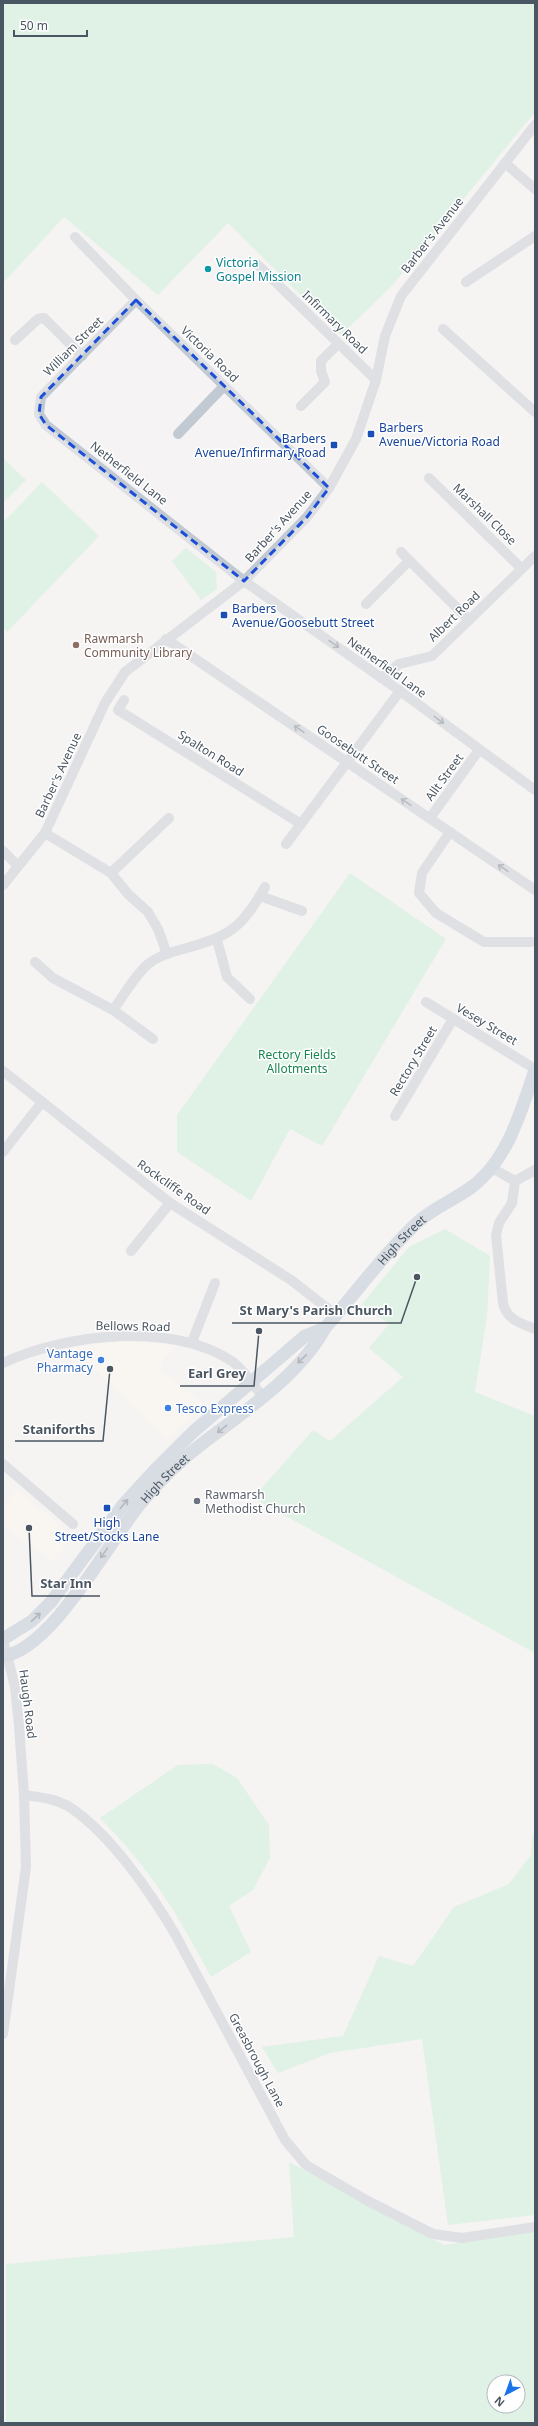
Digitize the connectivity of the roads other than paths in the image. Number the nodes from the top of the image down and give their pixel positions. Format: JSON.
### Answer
{"nodes":[{"id":1,"x":535,"y":125,"type":"edge"},
{"id":2,"x":505,"y":163,"type":"junction"},
{"id":3,"x":535,"y":189,"type":"edge"},
{"id":4,"x":535,"y":236,"type":"edge"},
{"id":5,"x":75,"y":237,"type":"dead end"},
{"id":6,"x":258,"y":265,"type":"dead end"},
{"id":7,"x":466,"y":282,"type":"dead end"},
{"id":8,"x":136,"y":300,"type":"junction"},
{"id":9,"x":443,"y":329,"type":"dead end"},
{"id":10,"x":15,"y":340,"type":"dead end"},
{"id":11,"x":338,"y":344,"type":"junction"},
{"id":12,"x":82,"y":356,"type":"junction"},
{"id":13,"x":376,"y":380,"type":"junction"},
{"id":14,"x":224,"y":386,"type":"junction"},
{"id":15,"x":301,"y":406,"type":"dead end"},
{"id":16,"x":535,"y":412,"type":"edge"},
{"id":17,"x":39,"y":414,"type":"joint"},
{"id":18,"x":178,"y":434,"type":"dead end"},
{"id":19,"x":429,"y":478,"type":"dead end"},
{"id":20,"x":329,"y":488,"type":"junction"},
{"id":21,"x":401,"y":552,"type":"dead end"},
{"id":22,"x":535,"y":556,"type":"edge"},
{"id":23,"x":409,"y":561,"type":"junction"},
{"id":24,"x":522,"y":568,"type":"junction"},
{"id":25,"x":244,"y":581,"type":"junction"},
{"id":26,"x":366,"y":604,"type":"dead end"},
{"id":27,"x":469,"y":620,"type":"junction"},
{"id":28,"x":166,"y":639,"type":"junction"},
{"id":29,"x":381,"y":678,"type":"junction"},
{"id":30,"x":400,"y":691,"type":"junction"},
{"id":31,"x":124,"y":700,"type":"dead end"},
{"id":32,"x":479,"y":750,"type":"junction"},
{"id":33,"x":348,"y":762,"type":"junction"},
{"id":34,"x":535,"y":790,"type":"edge"},
{"id":35,"x":169,"y":818,"type":"dead end"},
{"id":36,"x":430,"y":818,"type":"junction"},
{"id":37,"x":301,"y":824,"type":"junction"},
{"id":38,"x":450,"y":832,"type":"junction"},
{"id":39,"x":45,"y":833,"type":"junction"},
{"id":40,"x":286,"y":844,"type":"dead end"},
{"id":41,"x":3,"y":852,"type":"edge"},
{"id":42,"x":18,"y":866,"type":"junction"},
{"id":43,"x":110,"y":873,"type":"junction"},
{"id":44,"x":3,"y":885,"type":"edge"},
{"id":45,"x":265,"y":886,"type":"dead end"},
{"id":46,"x":535,"y":890,"type":"edge"},
{"id":47,"x":260,"y":896,"type":"junction"},
{"id":48,"x":302,"y":912,"type":"dead end"},
{"id":49,"x":217,"y":940,"type":"junction"},
{"id":50,"x":531,"y":942,"type":"dead end"},
{"id":51,"x":167,"y":954,"type":"junction"},
{"id":52,"x":36,"y":962,"type":"dead end"},
{"id":53,"x":250,"y":999,"type":"dead end"},
{"id":54,"x":426,"y":1002,"type":"dead end"},
{"id":55,"x":114,"y":1010,"type":"junction"},
{"id":56,"x":453,"y":1019,"type":"junction"},
{"id":57,"x":153,"y":1039,"type":"dead end"},
{"id":58,"x":535,"y":1070,"type":"edge"},
{"id":59,"x":3,"y":1071,"type":"edge"},
{"id":60,"x":42,"y":1102,"type":"junction"},
{"id":61,"x":395,"y":1116,"type":"dead end"},
{"id":62,"x":3,"y":1152,"type":"edge"},
{"id":63,"x":492,"y":1168,"type":"junction"},
{"id":64,"x":535,"y":1170,"type":"edge"},
{"id":65,"x":515,"y":1181,"type":"junction"},
{"id":66,"x":170,"y":1203,"type":"junction"},
{"id":67,"x":131,"y":1251,"type":"dead end"},
{"id":68,"x":215,"y":1283,"type":"dead end"},
{"id":69,"x":336,"y":1315,"type":"junction"},
{"id":70,"x":325,"y":1328,"type":"junction"},
{"id":71,"x":535,"y":1329,"type":"edge"},
{"id":72,"x":192,"y":1342,"type":"junction"},
{"id":73,"x":3,"y":1363,"type":"edge"},
{"id":74,"x":252,"y":1383,"type":"junction"},
{"id":75,"x":263,"y":1397,"type":"junction"},
{"id":76,"x":3,"y":1464,"type":"edge"},
{"id":77,"x":73,"y":1524,"type":"dead end"},
{"id":78,"x":3,"y":1639,"type":"edge"},
{"id":79,"x":6,"y":1656,"type":"edge"},
{"id":80,"x":24,"y":1795,"type":"junction"},
{"id":81,"x":3,"y":2034,"type":"edge"},
{"id":82,"x":535,"y":2227,"type":"edge"}],
"edges":[{"from":1,"to":2,"type":"street","name":"Barber's Avenue"},
{"from":2,"to":3,"type":"street"},
{"from":2,"to":13,"type":"street","name":"Barber's Avenue"},
{"from":4,"to":7,"type":"street"},
{"from":5,"to":8,"type":"street","name":"Victoria Road"},
{"from":6,"to":11,"type":"street","name":"Infirmary Road"},
{"from":8,"to":12,"type":"street","name":"William Street"},
{"from":8,"to":14,"type":"street","name":"Victoria Road"},
{"from":9,"to":16,"type":"street"},
{"from":10,"to":12,"type":"street"},
{"from":11,"to":13,"type":"street","name":"Infirmary Road"},
{"from":11,"to":15,"type":"street"},
{"from":12,"to":17,"type":"street","name":"William Street"},
{"from":13,"to":20,"type":"street","name":"Barber's Avenue"},
{"from":14,"to":18,"type":"street"},
{"from":14,"to":20,"type":"street","name":"Victoria Road"},
{"from":17,"to":25,"type":"street","name":"Netherfield Lane"},
{"from":19,"to":24,"type":"street","name":"Marshall Close"},
{"from":20,"to":25,"type":"street","name":"Barber's Avenue"},
{"from":21,"to":23,"type":"street"},
{"from":22,"to":24,"type":"street","name":"Albert Road"},
{"from":23,"to":26,"type":"street"},
{"from":23,"to":27,"type":"street"},
{"from":24,"to":27,"type":"street","name":"Albert Road"},
{"from":25,"to":28,"type":"street","name":"Barber's Avenue"},
{"from":25,"to":29,"type":"street","name":"Netherfield Lane","one_way":true},
{"from":27,"to":29,"type":"street","name":"Albert Road"},
{"from":33,"to":28,"type":"street","name":"Goosebutt Street","one_way":true},
{"from":28,"to":39,"type":"street","name":"Barber's Avenue"},
{"from":29,"to":30,"type":"street","name":"Netherfield Lane"},
{"from":30,"to":32,"type":"street","name":"Netherfield Lane","one_way":true},
{"from":30,"to":33,"type":"street"},
{"from":31,"to":37,"type":"street","name":"Spalton Road"},
{"from":32,"to":34,"type":"street","name":"Netherfield Lane"},
{"from":32,"to":36,"type":"street","name":"Allt Street"},
{"from":36,"to":33,"type":"street","name":"Goosebutt Street","one_way":true},
{"from":33,"to":37,"type":"street"},
{"from":35,"to":43,"type":"street"},
{"from":36,"to":38,"type":"street","name":"Goosebutt Street"},
{"from":37,"to":40,"type":"street"},
{"from":46,"to":38,"type":"street","name":"Goosebutt Street","one_way":true},
{"from":38,"to":50,"type":"street"},
{"from":39,"to":42,"type":"street","name":"Barber's Avenue"},
{"from":39,"to":43,"type":"street"},
{"from":41,"to":42,"type":"street"},
{"from":42,"to":44,"type":"street","name":"Barber's Avenue"},
{"from":43,"to":51,"type":"street"},
{"from":45,"to":47,"type":"street"},
{"from":47,"to":48,"type":"street"},
{"from":47,"to":49,"type":"street"},
{"from":49,"to":51,"type":"street"},
{"from":49,"to":53,"type":"street"},
{"from":51,"to":55,"type":"street"},
{"from":52,"to":55,"type":"street"},
{"from":54,"to":56,"type":"street","name":"Vesey Street"},
{"from":55,"to":57,"type":"street"},
{"from":56,"to":58,"type":"street","name":"Vesey Street"},
{"from":56,"to":61,"type":"street","name":"Rectory Street"},
{"from":58,"to":63,"type":"main road","name":"High Street"},
{"from":59,"to":60,"type":"street","name":"Rockcliffe Road"},
{"from":60,"to":62,"type":"street"},
{"from":60,"to":66,"type":"street","name":"Rockcliffe Road"},
{"from":63,"to":65,"type":"street"},
{"from":63,"to":69,"type":"main road","name":"High Street"},
{"from":64,"to":65,"type":"street"},
{"from":65,"to":71,"type":"street"},
{"from":66,"to":67,"type":"street"},
{"from":66,"to":69,"type":"street","name":"Rockcliffe Road"},
{"from":68,"to":72,"type":"street"},
{"from":69,"to":70,"type":"main road","name":"High Street"},
{"from":70,"to":74,"type":"main road","name":"High Street"},
{"from":70,"to":75,"type":"main road","name":"High Street","one_way":true},
{"from":72,"to":73,"type":"street","name":"Bellows Road"},
{"from":72,"to":74,"type":"street","name":"Bellows Road"},
{"from":74,"to":75,"type":"street","name":"Bellows Road"},
{"from":78,"to":74,"type":"main road","name":"High Street","one_way":true},
{"from":75,"to":79,"type":"main road","name":"High Street","one_way":true},
{"from":76,"to":77,"type":"street"},
{"from":78,"to":79,"type":"street","name":"Haugh Road"},
{"from":79,"to":80,"type":"street","name":"Haugh Road"},
{"from":80,"to":81,"type":"street","name":"Haugh Road"},
{"from":80,"to":82,"type":"street","name":"Greasbrough Lane"}]}
